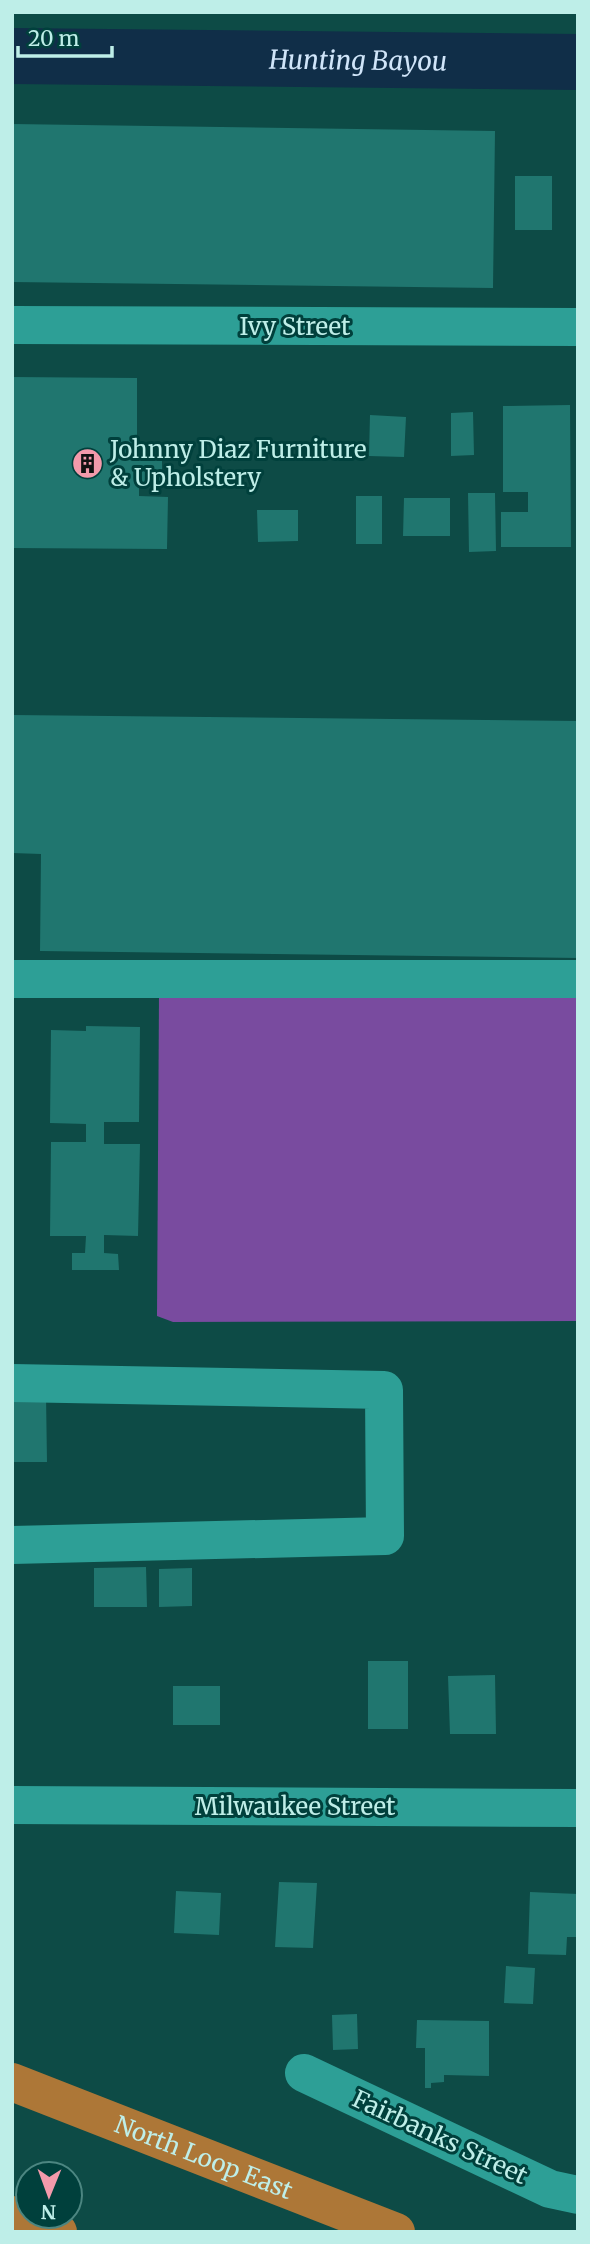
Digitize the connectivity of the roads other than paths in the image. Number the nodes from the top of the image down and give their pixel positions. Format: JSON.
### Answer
{"nodes":[{"id":1,"x":12,"y":325,"type":"edge"},
{"id":2,"x":578,"y":327,"type":"edge"},
{"id":3,"x":12,"y":979,"type":"edge"},
{"id":4,"x":578,"y":979,"type":"edge"},
{"id":5,"x":12,"y":1383,"type":"edge"},
{"id":6,"x":12,"y":1545,"type":"edge"},
{"id":7,"x":12,"y":1805,"type":"edge"},
{"id":8,"x":578,"y":1808,"type":"edge"},
{"id":9,"x":304,"y":2073,"type":"dead end"},
{"id":10,"x":12,"y":2081,"type":"edge"},
{"id":11,"x":578,"y":2195,"type":"edge"},
{"id":12,"x":12,"y":2215,"type":"edge"},
{"id":13,"x":58,"y":2232,"type":"edge"},
{"id":14,"x":396,"y":2232,"type":"edge"}],
"edges":[{"from":1,"to":2,"type":"street","name":"Ivy Street"},
{"from":3,"to":4,"type":"street"},
{"from":5,"to":6,"type":"street"},
{"from":7,"to":8,"type":"street","name":"Milwaukee Street"},
{"from":9,"to":11,"type":"street","name":"Fairbanks Street"},
{"from":10,"to":14,"type":"highway","name":"North Loop East"},
{"from":12,"to":13,"type":"highway"}]}
